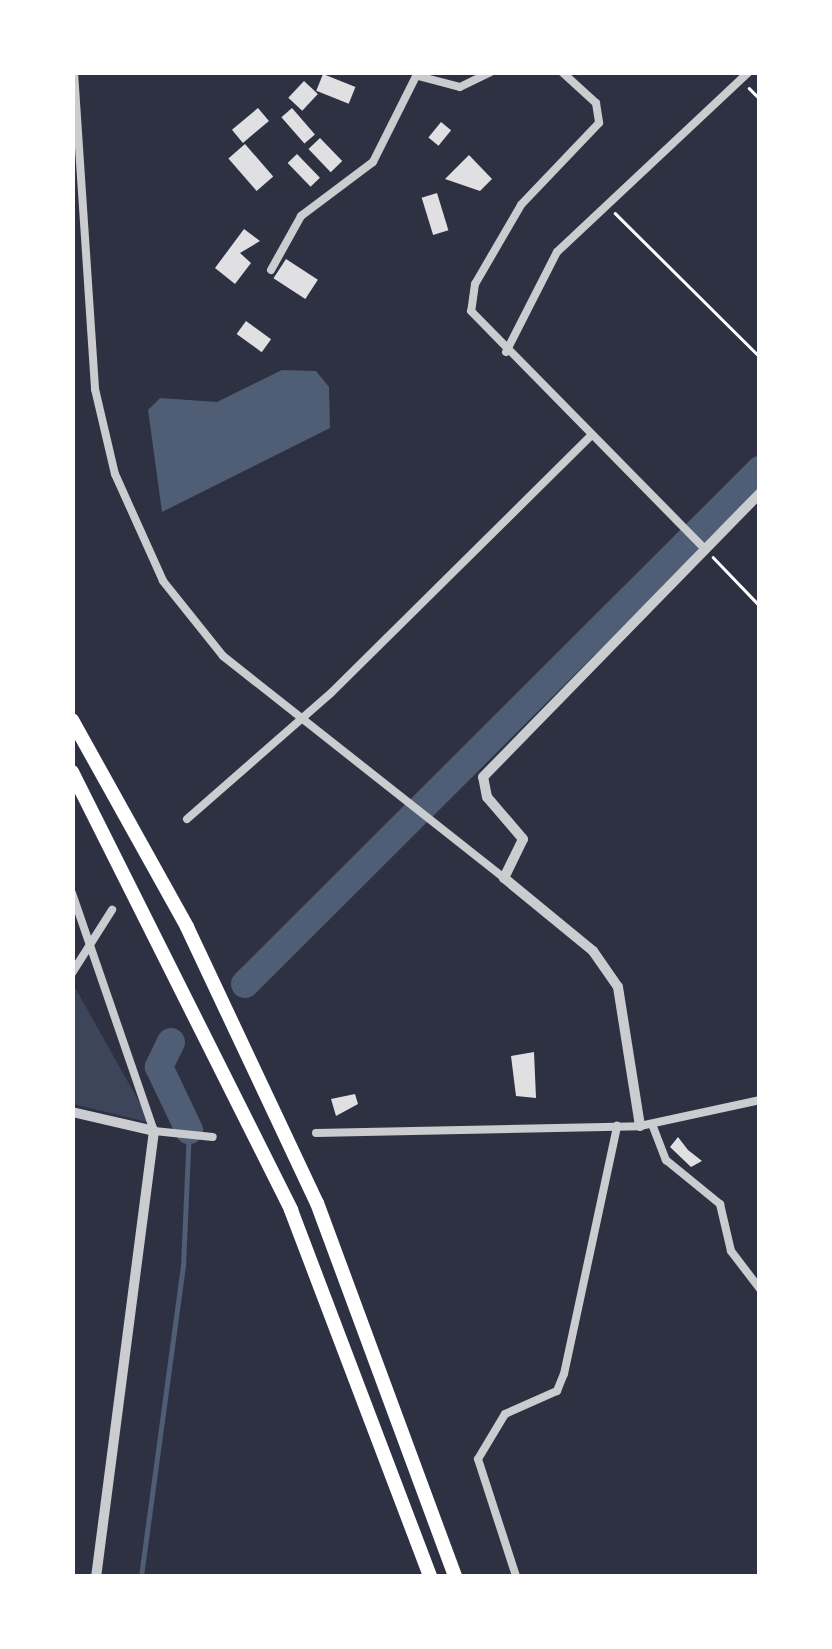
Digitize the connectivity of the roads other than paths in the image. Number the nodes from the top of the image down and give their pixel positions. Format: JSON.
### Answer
{"nodes":[{"id":1,"x":74,"y":72,"type":"edge"},
{"id":2,"x":491,"y":72,"type":"edge"},
{"id":3,"x":562,"y":72,"type":"edge"},
{"id":4,"x":749,"y":72,"type":"edge"},
{"id":5,"x":418,"y":74,"type":"edge"},
{"id":6,"x":272,"y":270,"type":"dead end"},
{"id":7,"x":506,"y":352,"type":"junction"},
{"id":8,"x":590,"y":438,"type":"junction"},
{"id":9,"x":760,"y":493,"type":"edge"},
{"id":10,"x":702,"y":546,"type":"junction"},
{"id":11,"x":72,"y":720,"type":"edge"},
{"id":12,"x":301,"y":720,"type":"junction"},
{"id":13,"x":72,"y":772,"type":"edge"},
{"id":14,"x":187,"y":819,"type":"dead end"},
{"id":15,"x":504,"y":878,"type":"junction"},
{"id":16,"x":72,"y":892,"type":"edge"},
{"id":17,"x":112,"y":910,"type":"dead end"},
{"id":18,"x":94,"y":944,"type":"junction"},
{"id":19,"x":72,"y":972,"type":"edge"},
{"id":20,"x":760,"y":1100,"type":"edge"},
{"id":21,"x":72,"y":1112,"type":"edge"},
{"id":22,"x":646,"y":1125,"type":"junction"},
{"id":23,"x":617,"y":1126,"type":"junction"},
{"id":24,"x":154,"y":1131,"type":"junction"},
{"id":25,"x":316,"y":1133,"type":"dead end"},
{"id":26,"x":213,"y":1137,"type":"dead end"},
{"id":27,"x":760,"y":1288,"type":"edge"},
{"id":28,"x":96,"y":1576,"type":"edge"},
{"id":29,"x":430,"y":1576,"type":"edge"},
{"id":30,"x":456,"y":1576,"type":"edge"},
{"id":31,"x":516,"y":1576,"type":"edge"}],
"edges":[{"from":1,"to":12,"type":"street"},
{"from":2,"to":5,"type":"street"},
{"from":3,"to":7,"type":"street"},
{"from":4,"to":7,"type":"street"},
{"from":5,"to":6,"type":"street"},
{"from":7,"to":8,"type":"street"},
{"from":8,"to":10,"type":"street"},
{"from":8,"to":12,"type":"street"},
{"from":9,"to":10,"type":"street"},
{"from":10,"to":15,"type":"street"},
{"from":11,"to":30,"type":"highway"},
{"from":12,"to":14,"type":"street"},
{"from":12,"to":15,"type":"street"},
{"from":13,"to":29,"type":"highway"},
{"from":15,"to":22,"type":"street"},
{"from":16,"to":18,"type":"street"},
{"from":17,"to":18,"type":"street"},
{"from":18,"to":19,"type":"street"},
{"from":18,"to":24,"type":"street"},
{"from":20,"to":22,"type":"street"},
{"from":21,"to":24,"type":"street"},
{"from":22,"to":23,"type":"street"},
{"from":22,"to":27,"type":"street"},
{"from":23,"to":25,"type":"street"},
{"from":23,"to":31,"type":"street"},
{"from":24,"to":26,"type":"street"},
{"from":24,"to":28,"type":"street"}]}
